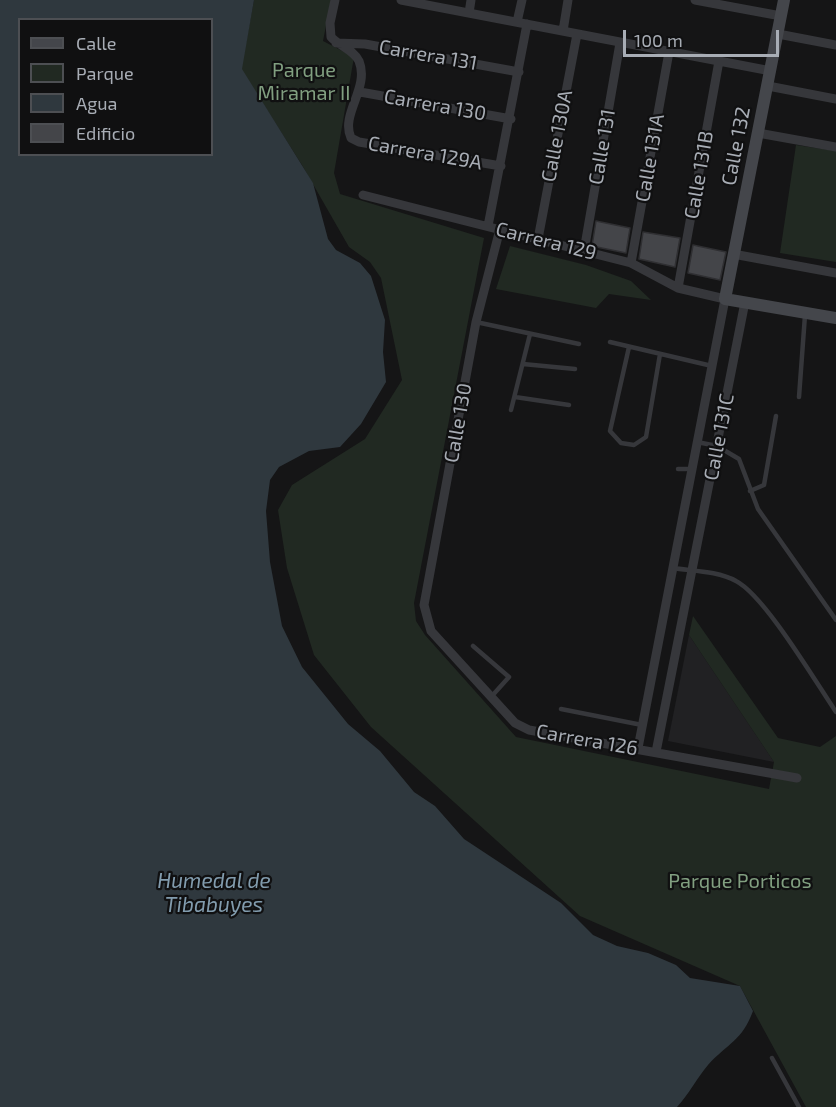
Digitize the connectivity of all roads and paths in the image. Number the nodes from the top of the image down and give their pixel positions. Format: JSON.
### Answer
{"nodes":[{"id":1,"x":335,"y":0,"type":"edge"},
{"id":2,"x":401,"y":0,"type":"edge"},
{"id":3,"x":471,"y":0,"type":"edge"},
{"id":4,"x":522,"y":0,"type":"edge"},
{"id":5,"x":568,"y":0,"type":"edge"},
{"id":6,"x":695,"y":0,"type":"edge"},
{"id":7,"x":784,"y":0,"type":"edge"},
{"id":8,"x":422,"y":2,"type":"edge"},
{"id":9,"x":469,"y":13,"type":"junction"},
{"id":10,"x":781,"y":16,"type":"junction"},
{"id":11,"x":522,"y":23,"type":"junction"},
{"id":12,"x":563,"y":31,"type":"junction"},
{"id":13,"x":577,"y":34,"type":"junction"},
{"id":14,"x":778,"y":34,"type":"junction"},
{"id":15,"x":336,"y":43,"type":"junction"},
{"id":16,"x":620,"y":43,"type":"junction"},
{"id":17,"x":836,"y":45,"type":"edge"},
{"id":18,"x":669,"y":52,"type":"junction"},
{"id":19,"x":719,"y":61,"type":"junction"},
{"id":20,"x":771,"y":71,"type":"junction"},
{"id":21,"x":519,"y":72,"type":"junction"},
{"id":22,"x":768,"y":86,"type":"junction"},
{"id":23,"x":360,"y":92,"type":"junction"},
{"id":24,"x":836,"y":99,"type":"edge"},
{"id":25,"x":510,"y":119,"type":"junction"},
{"id":26,"x":758,"y":133,"type":"junction"},
{"id":27,"x":836,"y":147,"type":"edge"},
{"id":28,"x":501,"y":166,"type":"junction"},
{"id":29,"x":363,"y":195,"type":"dead end"},
{"id":30,"x":488,"y":226,"type":"junction"},
{"id":31,"x":500,"y":229,"type":"junction"},
{"id":32,"x":538,"y":239,"type":"junction"},
{"id":33,"x":584,"y":251,"type":"junction"},
{"id":34,"x":734,"y":254,"type":"junction"},
{"id":35,"x":631,"y":263,"type":"junction"},
{"id":36,"x":836,"y":273,"type":"edge"},
{"id":37,"x":678,"y":288,"type":"junction"},
{"id":38,"x":724,"y":298,"type":"junction"},
{"id":39,"x":745,"y":302,"type":"junction"},
{"id":40,"x":805,"y":313,"type":"junction"},
{"id":41,"x":836,"y":318,"type":"edge"},
{"id":42,"x":476,"y":322,"type":"junction"},
{"id":43,"x":530,"y":334,"type":"junction"},
{"id":44,"x":610,"y":342,"type":"dead end"},
{"id":45,"x":579,"y":344,"type":"dead end"},
{"id":46,"x":629,"y":347,"type":"junction"},
{"id":47,"x":660,"y":354,"type":"junction"},
{"id":48,"x":523,"y":364,"type":"junction"},
{"id":49,"x":712,"y":366,"type":"junction"},
{"id":50,"x":576,"y":369,"type":"dead end"},
{"id":51,"x":515,"y":397,"type":"junction"},
{"id":52,"x":799,"y":397,"type":"dead end"},
{"id":53,"x":569,"y":405,"type":"dead end"},
{"id":54,"x":511,"y":410,"type":"dead end"},
{"id":55,"x":776,"y":416,"type":"dead end"},
{"id":56,"x":697,"y":442,"type":"junction"},
{"id":57,"x":717,"y":446,"type":"junction"},
{"id":58,"x":678,"y":469,"type":"dead end"},
{"id":59,"x":692,"y":469,"type":"junction"},
{"id":60,"x":750,"y":491,"type":"junction"},
{"id":61,"x":673,"y":568,"type":"junction"},
{"id":62,"x":692,"y":571,"type":"junction"},
{"id":63,"x":426,"y":618,"type":"joint"},
{"id":64,"x":836,"y":620,"type":"edge"},
{"id":65,"x":473,"y":646,"type":"dead end"},
{"id":66,"x":491,"y":697,"type":"junction"},
{"id":67,"x":561,"y":709,"type":"dead end"},
{"id":68,"x":836,"y":712,"type":"edge"},
{"id":69,"x":642,"y":726,"type":"junction"},
{"id":70,"x":638,"y":748,"type":"junction"},
{"id":71,"x":656,"y":752,"type":"junction"},
{"id":72,"x":797,"y":778,"type":"dead end"},
{"id":73,"x":772,"y":1058,"type":"dead end"},
{"id":74,"x":800,"y":1107,"type":"edge"}],
"edges":[{"from":1,"to":15,"type":"street"},
{"from":2,"to":8,"type":"street"},
{"from":3,"to":9,"type":"street"},
{"from":4,"to":11,"type":"street"},
{"from":5,"to":12,"type":"street"},
{"from":6,"to":10,"type":"street"},
{"from":7,"to":10,"type":"street","name":"Calle 132"},
{"from":8,"to":9,"type":"street"},
{"from":9,"to":11,"type":"street"},
{"from":10,"to":14,"type":"street","name":"Calle 132"},
{"from":11,"to":12,"type":"street"},
{"from":11,"to":21,"type":"street"},
{"from":12,"to":13,"type":"street"},
{"from":13,"to":16,"type":"street"},
{"from":13,"to":32,"type":"street","name":"Calle 130A"},
{"from":14,"to":17,"type":"street"},
{"from":14,"to":20,"type":"street","name":"Calle 132"},
{"from":15,"to":21,"type":"street","name":"Carrera 131"},
{"from":15,"to":23,"type":"street"},
{"from":16,"to":18,"type":"street"},
{"from":16,"to":33,"type":"street","name":"Calle 131"},
{"from":18,"to":19,"type":"street"},
{"from":18,"to":35,"type":"street","name":"Calle 131A"},
{"from":19,"to":20,"type":"street"},
{"from":19,"to":37,"type":"street","name":"Calle 131B"},
{"from":20,"to":22,"type":"street","name":"Calle 132"},
{"from":21,"to":25,"type":"street"},
{"from":22,"to":24,"type":"street"},
{"from":22,"to":26,"type":"street","name":"Calle 132"},
{"from":23,"to":25,"type":"street","name":"Carrera 130"},
{"from":23,"to":28,"type":"street","name":"Carrera 129A"},
{"from":25,"to":28,"type":"street"},
{"from":26,"to":27,"type":"street"},
{"from":26,"to":34,"type":"street","name":"Calle 132"},
{"from":28,"to":30,"type":"street"},
{"from":29,"to":30,"type":"street","name":"Carrera 129"},
{"from":30,"to":31,"type":"street","name":"Carrera 129"},
{"from":31,"to":32,"type":"street","name":"Carrera 129"},
{"from":31,"to":42,"type":"street","name":"Calle 130"},
{"from":32,"to":33,"type":"street","name":"Carrera 129"},
{"from":33,"to":35,"type":"street","name":"Carrera 129"},
{"from":34,"to":36,"type":"street"},
{"from":34,"to":38,"type":"street","name":"Calle 132"},
{"from":35,"to":37,"type":"street","name":"Carrera 129"},
{"from":37,"to":38,"type":"street","name":"Carrera 129"},
{"from":38,"to":39,"type":"street"},
{"from":38,"to":49,"type":"street","name":"Calle 131C"},
{"from":39,"to":40,"type":"street"},
{"from":39,"to":57,"type":"street","name":"Calle 131C"},
{"from":40,"to":41,"type":"street"},
{"from":40,"to":52,"type":"lane"},
{"from":42,"to":43,"type":"lane"},
{"from":42,"to":63,"type":"street","name":"Calle 130"},
{"from":43,"to":45,"type":"lane"},
{"from":43,"to":48,"type":"lane"},
{"from":44,"to":46,"type":"lane"},
{"from":46,"to":47,"type":"lane"},
{"from":46,"to":47,"type":"lane"},
{"from":47,"to":49,"type":"lane"},
{"from":48,"to":50,"type":"lane"},
{"from":48,"to":51,"type":"lane"},
{"from":49,"to":56,"type":"street","name":"Calle 131C"},
{"from":51,"to":53,"type":"lane"},
{"from":51,"to":54,"type":"lane"},
{"from":55,"to":60,"type":"lane"},
{"from":56,"to":57,"type":"lane"},
{"from":56,"to":59,"type":"street","name":"Calle 131C"},
{"from":57,"to":60,"type":"lane"},
{"from":57,"to":62,"type":"street","name":"Calle 131C"},
{"from":58,"to":59,"type":"lane"},
{"from":59,"to":61,"type":"street","name":"Calle 131C"},
{"from":60,"to":64,"type":"lane"},
{"from":61,"to":62,"type":"lane"},
{"from":61,"to":69,"type":"street","name":"Calle 131C"},
{"from":62,"to":68,"type":"lane"},
{"from":62,"to":71,"type":"street","name":"Calle 131C"},
{"from":63,"to":66,"type":"street","name":"Carrera 126"},
{"from":65,"to":66,"type":"lane"},
{"from":66,"to":70,"type":"street","name":"Carrera 126"},
{"from":67,"to":69,"type":"lane"},
{"from":69,"to":70,"type":"street","name":"Calle 131C"},
{"from":70,"to":71,"type":"street","name":"Carrera 126"},
{"from":71,"to":72,"type":"street","name":"Carrera 126"},
{"from":73,"to":74,"type":"lane"}]}
